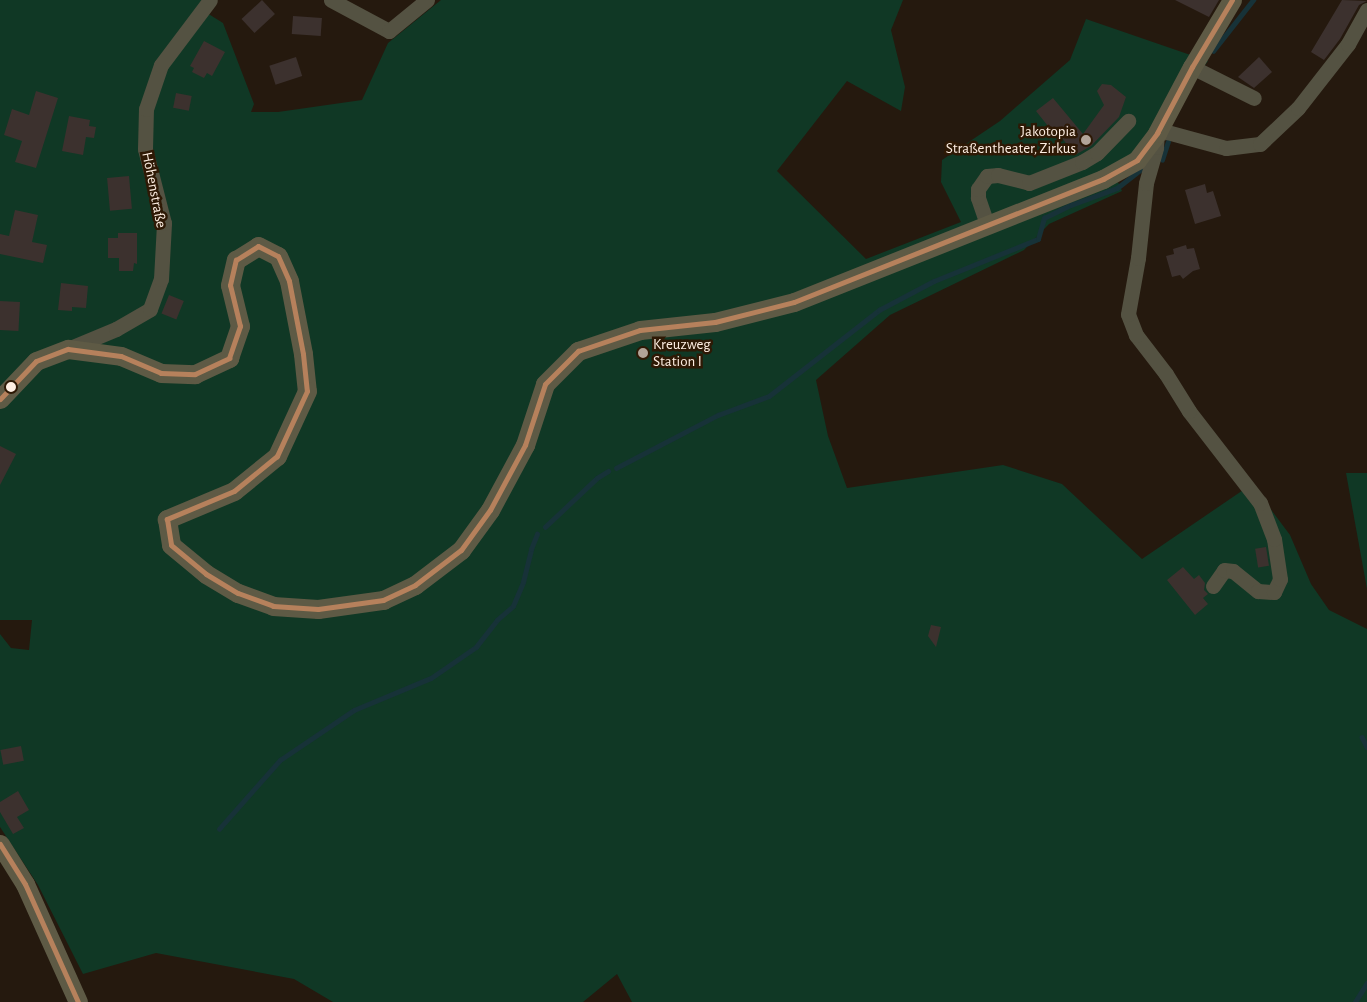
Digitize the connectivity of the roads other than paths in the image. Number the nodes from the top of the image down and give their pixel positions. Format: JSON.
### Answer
{"nodes":[{"id":1,"x":210,"y":0,"type":"edge"},
{"id":2,"x":331,"y":0,"type":"edge"},
{"id":3,"x":427,"y":0,"type":"edge"},
{"id":4,"x":1232,"y":0,"type":"edge"},
{"id":5,"x":1367,"y":10,"type":"edge"},
{"id":6,"x":1192,"y":67,"type":"junction"},
{"id":7,"x":1254,"y":98,"type":"dead end"},
{"id":8,"x":1128,"y":121,"type":"dead end"},
{"id":9,"x":1157,"y":133,"type":"junction"},
{"id":10,"x":987,"y":224,"type":"junction"},
{"id":11,"x":68,"y":349,"type":"junction"},
{"id":12,"x":0,"y":399,"type":"edge"},
{"id":13,"x":1213,"y":586,"type":"dead end"},
{"id":14,"x":0,"y":844,"type":"edge"},
{"id":15,"x":78,"y":1002,"type":"edge"}],
"edges":[{"from":1,"to":11,"type":"street","name":"Höhenstraße"},
{"from":2,"to":3,"type":"street"},
{"from":4,"to":6,"type":"main road"},
{"from":5,"to":9,"type":"street"},
{"from":6,"to":7,"type":"street"},
{"from":6,"to":9,"type":"main road"},
{"from":8,"to":10,"type":"street"},
{"from":9,"to":10,"type":"main road"},
{"from":9,"to":13,"type":"street"},
{"from":10,"to":11,"type":"main road"},
{"from":11,"to":12,"type":"main road","name":"Höhenstraße"},
{"from":14,"to":15,"type":"main road"}]}
